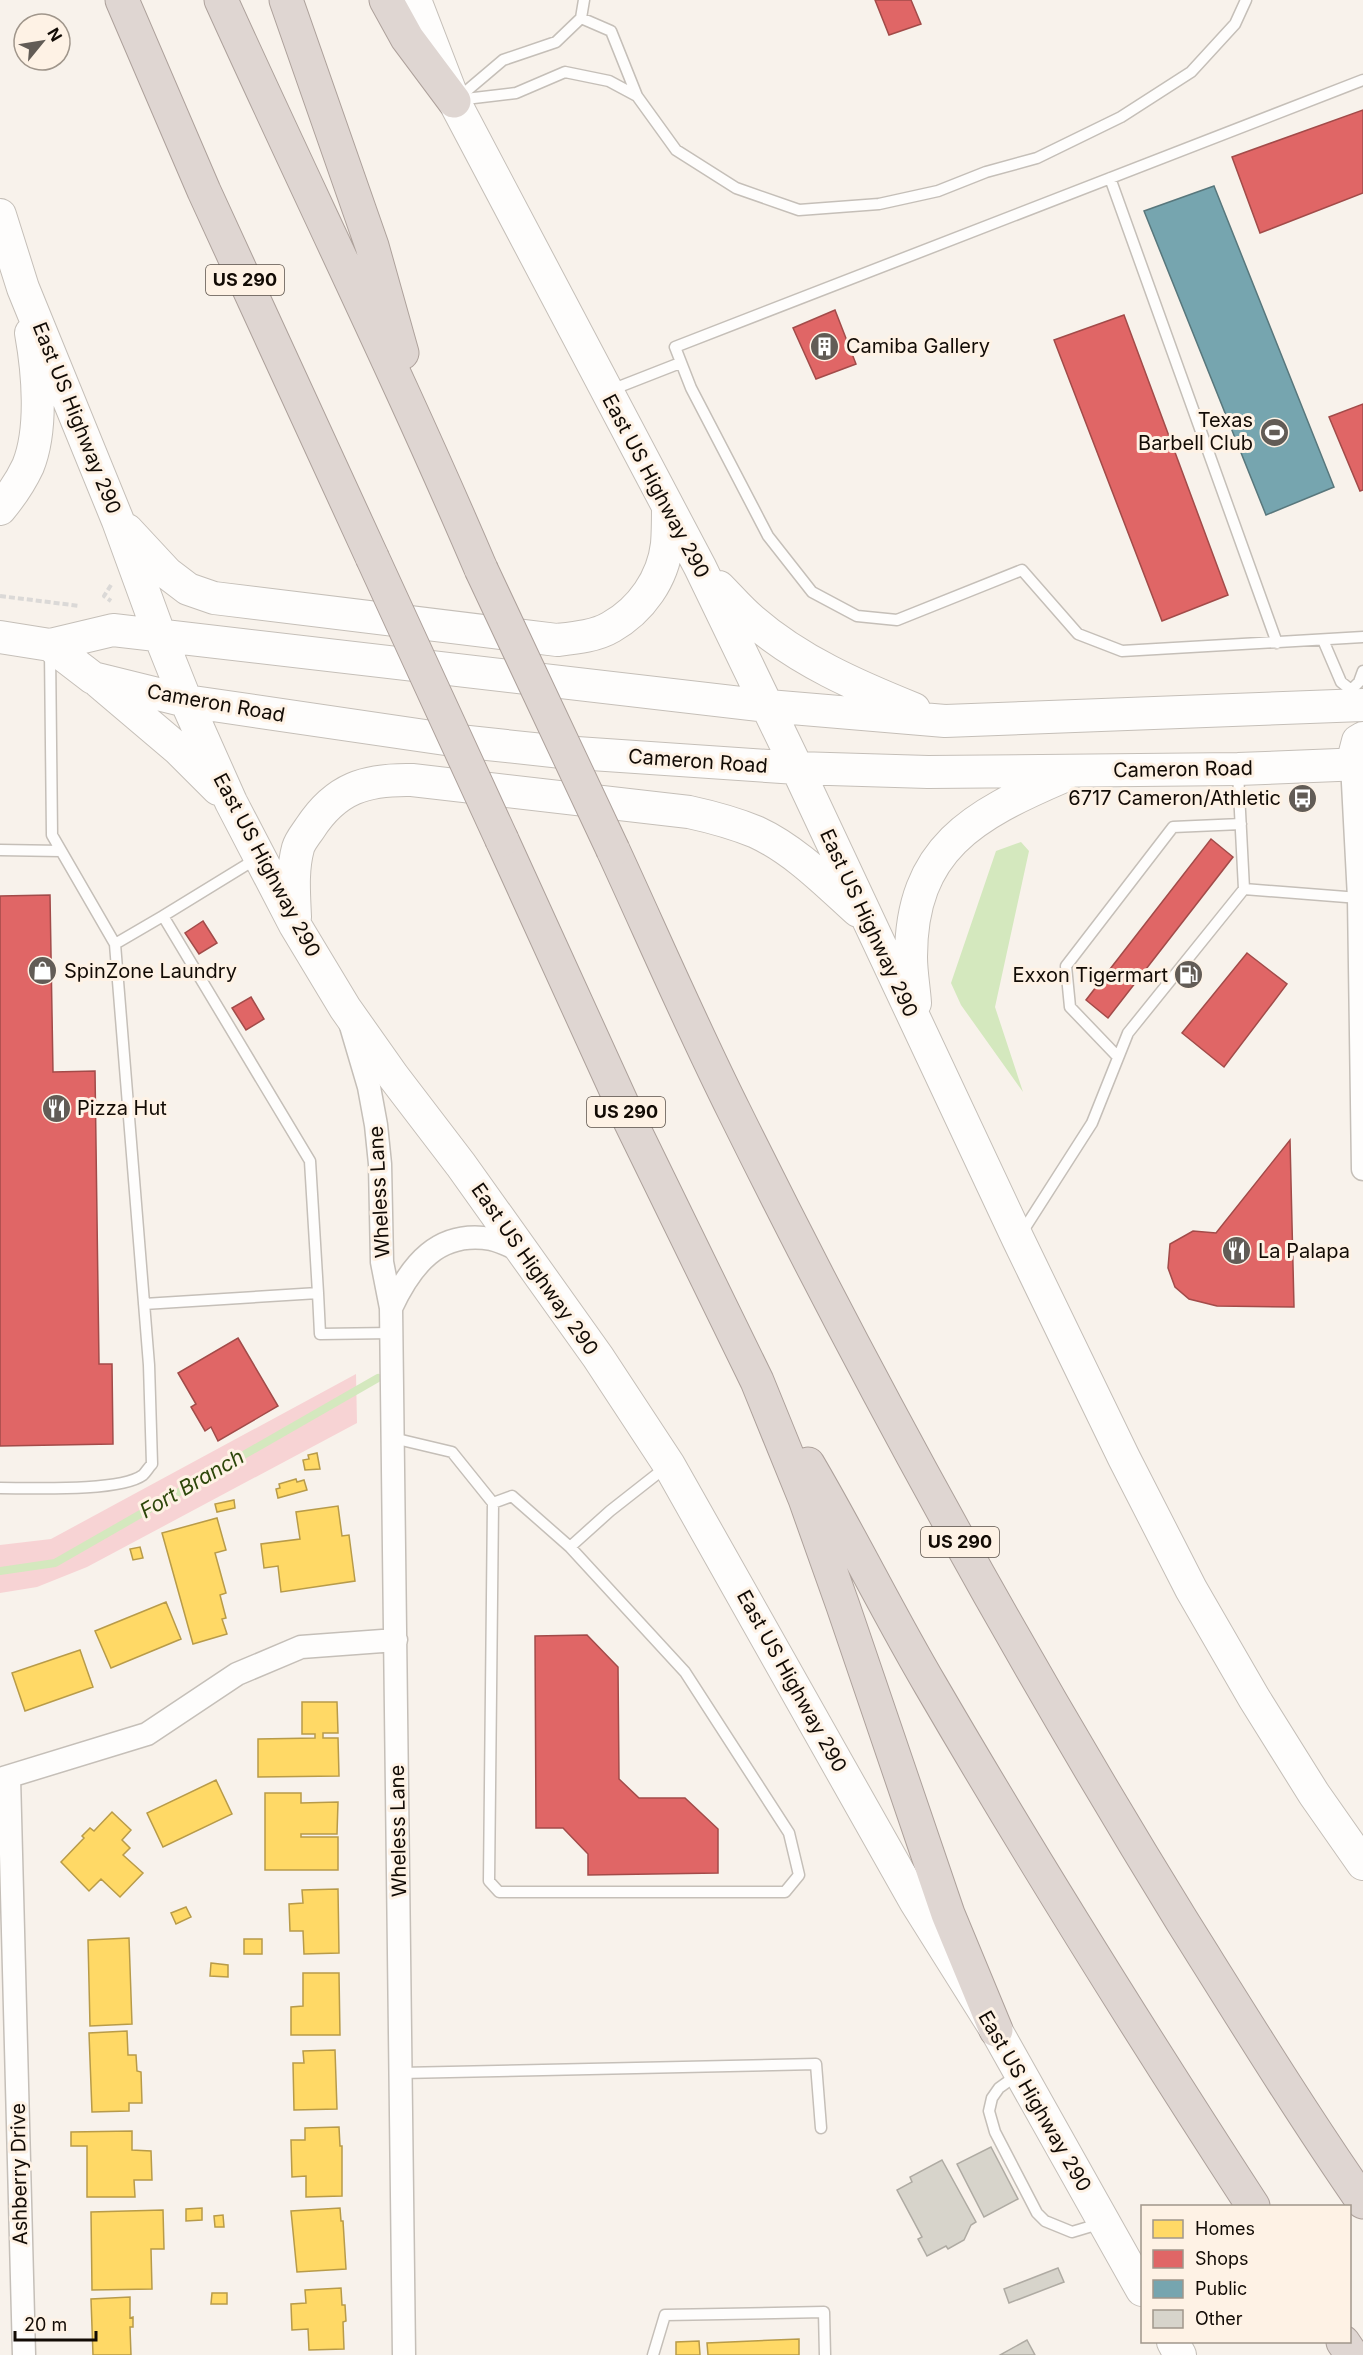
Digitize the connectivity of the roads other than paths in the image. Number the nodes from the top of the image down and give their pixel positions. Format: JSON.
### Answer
{"nodes":[{"id":1,"x":122,"y":0,"type":"edge"},
{"id":2,"x":221,"y":0,"type":"edge"},
{"id":3,"x":286,"y":0,"type":"edge"},
{"id":4,"x":386,"y":0,"type":"edge"},
{"id":5,"x":415,"y":0,"type":"edge"},
{"id":6,"x":584,"y":0,"type":"edge"},
{"id":7,"x":1246,"y":0,"type":"edge"},
{"id":8,"x":581,"y":18,"type":"junction"},
{"id":9,"x":1363,"y":80,"type":"edge"},
{"id":10,"x":637,"y":96,"type":"junction"},
{"id":11,"x":454,"y":101,"type":"junction"},
{"id":12,"x":1110,"y":178,"type":"junction"},
{"id":13,"x":0,"y":215,"type":"edge"},
{"id":14,"x":13,"y":272,"type":"edge"},
{"id":15,"x":680,"y":363,"type":"junction"},
{"id":16,"x":607,"y":392,"type":"junction"},
{"id":17,"x":427,"y":441,"type":"junction"},
{"id":18,"x":668,"y":507,"type":"junction"},
{"id":19,"x":0,"y":509,"type":"edge"},
{"id":20,"x":118,"y":521,"type":"junction"},
{"id":21,"x":700,"y":567,"type":"junction"},
{"id":22,"x":160,"y":636,"type":"junction"},
{"id":23,"x":0,"y":637,"type":"edge"},
{"id":24,"x":1363,"y":637,"type":"edge"},
{"id":25,"x":1323,"y":640,"type":"junction"},
{"id":26,"x":1277,"y":643,"type":"junction"},
{"id":27,"x":50,"y":645,"type":"junction"},
{"id":28,"x":1363,"y":671,"type":"edge"},
{"id":29,"x":93,"y":678,"type":"junction"},
{"id":30,"x":1355,"y":700,"type":"edge"},
{"id":31,"x":186,"y":701,"type":"junction"},
{"id":32,"x":768,"y":706,"type":"junction"},
{"id":33,"x":945,"y":721,"type":"junction"},
{"id":34,"x":1360,"y":755,"type":"edge"},
{"id":35,"x":797,"y":768,"type":"junction"},
{"id":36,"x":1238,"y":769,"type":"junction"},
{"id":37,"x":1074,"y":772,"type":"junction"},
{"id":38,"x":231,"y":802,"type":"junction"},
{"id":39,"x":1240,"y":824,"type":"junction"},
{"id":40,"x":0,"y":850,"type":"edge"},
{"id":41,"x":61,"y":850,"type":"junction"},
{"id":42,"x":260,"y":857,"type":"junction"},
{"id":43,"x":1244,"y":889,"type":"junction"},
{"id":44,"x":1359,"y":898,"type":"junction"},
{"id":45,"x":163,"y":916,"type":"junction"},
{"id":46,"x":868,"y":920,"type":"junction"},
{"id":47,"x":295,"y":925,"type":"junction"},
{"id":48,"x":115,"y":944,"type":"junction"},
{"id":49,"x":345,"y":1008,"type":"junction"},
{"id":50,"x":918,"y":1026,"type":"junction"},
{"id":51,"x":1117,"y":1056,"type":"junction"},
{"id":52,"x":1363,"y":1169,"type":"edge"},
{"id":53,"x":1018,"y":1239,"type":"junction"},
{"id":54,"x":523,"y":1251,"type":"junction"},
{"id":55,"x":318,"y":1293,"type":"junction"},
{"id":56,"x":144,"y":1304,"type":"junction"},
{"id":57,"x":391,"y":1308,"type":"junction"},
{"id":58,"x":392,"y":1333,"type":"junction"},
{"id":59,"x":757,"y":1381,"type":"junction"},
{"id":60,"x":393,"y":1438,"type":"junction"},
{"id":61,"x":669,"y":1465,"type":"junction"},
{"id":62,"x":0,"y":1488,"type":"edge"},
{"id":63,"x":493,"y":1503,"type":"junction"},
{"id":64,"x":570,"y":1546,"type":"junction"},
{"id":65,"x":396,"y":1640,"type":"junction"},
{"id":66,"x":5,"y":1778,"type":"edge"},
{"id":67,"x":1363,"y":1864,"type":"edge"},
{"id":68,"x":996,"y":2030,"type":"junction"},
{"id":69,"x":401,"y":2073,"type":"junction"},
{"id":70,"x":1020,"y":2073,"type":"junction"},
{"id":71,"x":821,"y":2128,"type":"dead end"},
{"id":72,"x":1363,"y":2202,"type":"edge"},
{"id":73,"x":1251,"y":2205,"type":"edge"},
{"id":74,"x":1104,"y":2223,"type":"junction"},
{"id":75,"x":1141,"y":2287,"type":"edge"},
{"id":76,"x":1344,"y":2343,"type":"edge"},
{"id":77,"x":24,"y":2355,"type":"edge"},
{"id":78,"x":404,"y":2355,"type":"edge"},
{"id":79,"x":653,"y":2355,"type":"edge"},
{"id":80,"x":825,"y":2355,"type":"edge"},
{"id":81,"x":1353,"y":2355,"type":"edge"}],
"edges":[{"from":1,"to":59,"type":"highway","number":"US 290","bridge":true},
{"from":2,"to":17,"type":"highway"},
{"from":3,"to":17,"type":"highway","number":"US 290"},
{"from":4,"to":11,"type":"highway"},
{"from":5,"to":11,"type":"main road","name":"East US Highway 290"},
{"from":6,"to":8,"type":"lane"},
{"from":7,"to":10,"type":"lane"},
{"from":8,"to":10,"type":"lane"},
{"from":8,"to":11,"type":"lane"},
{"from":9,"to":12,"type":"lane"},
{"from":10,"to":11,"type":"lane"},
{"from":11,"to":16,"type":"main road","name":"East US Highway 290"},
{"from":12,"to":15,"type":"lane"},
{"from":12,"to":26,"type":"lane"},
{"from":13,"to":14,"type":"main road","name":"East US Highway 290"},
{"from":14,"to":19,"type":"main road"},
{"from":14,"to":20,"type":"main road","name":"East US Highway 290"},
{"from":15,"to":16,"type":"lane"},
{"from":15,"to":26,"type":"lane"},
{"from":16,"to":18,"type":"main road","name":"East US Highway 290"},
{"from":17,"to":72,"type":"highway","number":"US 290","bridge":true},
{"from":18,"to":20,"type":"main road"},
{"from":18,"to":21,"type":"main road","name":"East US Highway 290"},
{"from":20,"to":22,"type":"main road","name":"East US Highway 290"},
{"from":21,"to":32,"type":"main road","name":"East US Highway 290"},
{"from":21,"to":33,"type":"main road"},
{"from":22,"to":27,"type":"main road","name":"Cameron Road"},
{"from":22,"to":31,"type":"main road","name":"East US Highway 290"},
{"from":22,"to":32,"type":"main road","name":"Cameron Road"},
{"from":23,"to":27,"type":"main road","name":"Cameron Road"},
{"from":24,"to":25,"type":"lane"},
{"from":25,"to":26,"type":"lane"},
{"from":25,"to":30,"type":"lane"},
{"from":27,"to":29,"type":"main road","name":"Cameron Road"},
{"from":27,"to":41,"type":"lane"},
{"from":28,"to":30,"type":"lane"},
{"from":29,"to":31,"type":"main road","name":"Cameron Road"},
{"from":29,"to":38,"type":"main road"},
{"from":30,"to":33,"type":"main road","name":"Cameron Road"},
{"from":31,"to":35,"type":"main road","name":"Cameron Road"},
{"from":31,"to":38,"type":"main road","name":"East US Highway 290"},
{"from":32,"to":33,"type":"main road","name":"Cameron Road"},
{"from":32,"to":35,"type":"main road","name":"East US Highway 290"},
{"from":34,"to":36,"type":"main road","name":"Cameron Road"},
{"from":34,"to":44,"type":"street"},
{"from":35,"to":37,"type":"main road","name":"Cameron Road"},
{"from":35,"to":46,"type":"main road","name":"East US Highway 290"},
{"from":36,"to":37,"type":"main road","name":"Cameron Road"},
{"from":36,"to":39,"type":"lane"},
{"from":37,"to":50,"type":"main road"},
{"from":38,"to":42,"type":"main road","name":"East US Highway 290"},
{"from":39,"to":43,"type":"lane"},
{"from":39,"to":51,"type":"lane"},
{"from":40,"to":41,"type":"lane"},
{"from":41,"to":48,"type":"lane"},
{"from":42,"to":45,"type":"lane"},
{"from":42,"to":47,"type":"main road","name":"East US Highway 290"},
{"from":43,"to":44,"type":"lane"},
{"from":43,"to":51,"type":"lane"},
{"from":44,"to":52,"type":"street"},
{"from":45,"to":48,"type":"lane"},
{"from":45,"to":55,"type":"lane"},
{"from":46,"to":47,"type":"main road"},
{"from":46,"to":50,"type":"main road","name":"East US Highway 290"},
{"from":47,"to":49,"type":"main road","name":"East US Highway 290"},
{"from":48,"to":56,"type":"lane"},
{"from":49,"to":54,"type":"main road","name":"East US Highway 290"},
{"from":49,"to":57,"type":"street","name":"Wheless Lane"},
{"from":50,"to":53,"type":"main road","name":"East US Highway 290"},
{"from":51,"to":53,"type":"lane"},
{"from":53,"to":67,"type":"main road","name":"East US Highway 290"},
{"from":54,"to":57,"type":"street","name":"Wheless Lane"},
{"from":54,"to":61,"type":"main road","name":"East US Highway 290"},
{"from":55,"to":56,"type":"lane"},
{"from":55,"to":58,"type":"lane"},
{"from":56,"to":62,"type":"lane"},
{"from":57,"to":58,"type":"street","name":"Wheless Lane"},
{"from":58,"to":60,"type":"street","name":"Wheless Lane"},
{"from":59,"to":68,"type":"highway"},
{"from":59,"to":73,"type":"highway","number":"US 290"},
{"from":60,"to":63,"type":"lane"},
{"from":60,"to":65,"type":"street","name":"Wheless Lane"},
{"from":61,"to":64,"type":"lane"},
{"from":61,"to":68,"type":"main road","name":"East US Highway 290"},
{"from":63,"to":64,"type":"lane"},
{"from":63,"to":64,"type":"lane"},
{"from":65,"to":66,"type":"street"},
{"from":65,"to":69,"type":"street","name":"Wheless Lane"},
{"from":66,"to":77,"type":"street","name":"Ashberry Drive"},
{"from":68,"to":70,"type":"main road","name":"East US Highway 290"},
{"from":69,"to":71,"type":"lane"},
{"from":69,"to":78,"type":"street","name":"Wheless Lane"},
{"from":70,"to":74,"type":"main road","name":"East US Highway 290"},
{"from":70,"to":74,"type":"lane"},
{"from":74,"to":75,"type":"main road","name":"East US Highway 290"},
{"from":76,"to":81,"type":"highway"},
{"from":79,"to":80,"type":"lane"}]}
